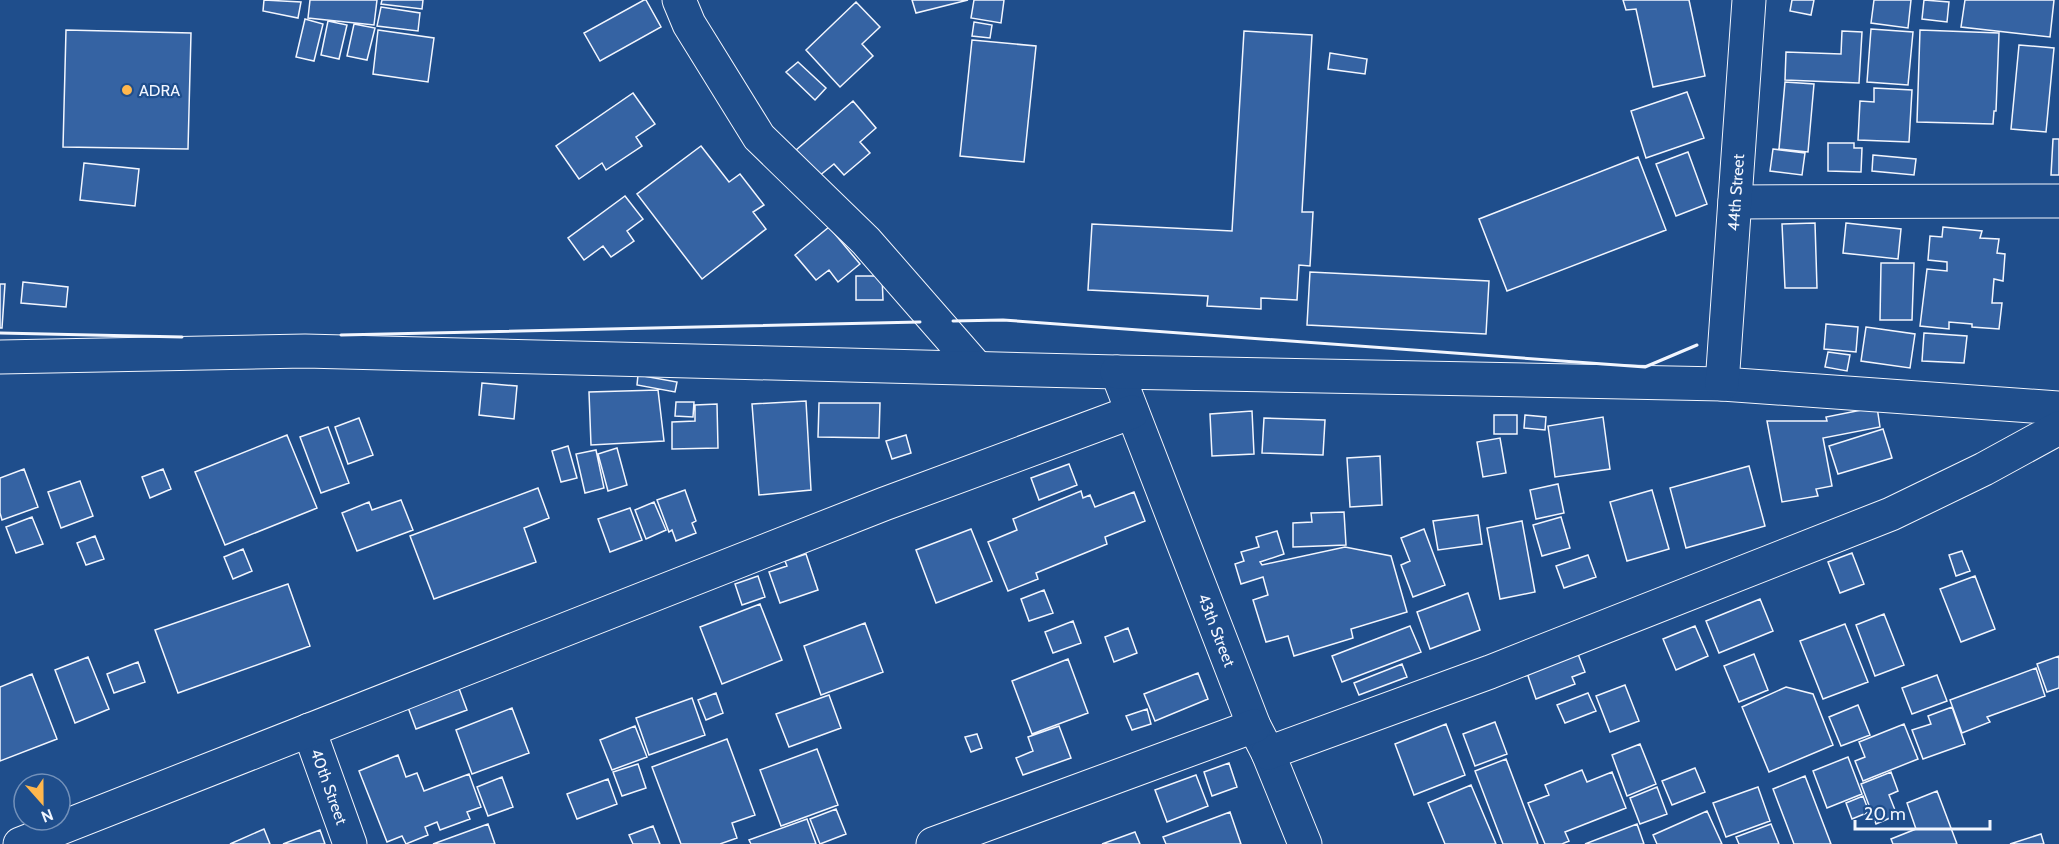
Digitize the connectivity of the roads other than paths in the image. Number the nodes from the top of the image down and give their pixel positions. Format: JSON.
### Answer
{"nodes":[{"id":1,"x":679,"y":0,"type":"edge"},
{"id":2,"x":1749,"y":0,"type":"edge"},
{"id":3,"x":2059,"y":201,"type":"edge"},
{"id":4,"x":1735,"y":202,"type":"junction"},
{"id":5,"x":0,"y":357,"type":"edge"},
{"id":6,"x":977,"y":368,"type":"junction"},
{"id":7,"x":1117,"y":372,"type":"junction"},
{"id":8,"x":1722,"y":384,"type":"junction"},
{"id":9,"x":2059,"y":408,"type":"edge"},
{"id":10,"x":1132,"y":412,"type":"junction"},
{"id":11,"x":2059,"y":428,"type":"edge"},
{"id":12,"x":309,"y":730,"type":"junction"},
{"id":13,"x":1261,"y":739,"type":"junction"},
{"id":14,"x":20,"y":844,"type":"edge"},
{"id":15,"x":350,"y":844,"type":"edge"},
{"id":16,"x":933,"y":844,"type":"edge"},
{"id":17,"x":1305,"y":844,"type":"edge"}],
"edges":[{"from":1,"to":6,"type":"street"},
{"from":2,"to":4,"type":"street","name":"44th Street"},
{"from":3,"to":4,"type":"street"},
{"from":4,"to":8,"type":"street","name":"44th Street"},
{"from":5,"to":6,"type":"street"},
{"from":6,"to":7,"type":"street"},
{"from":7,"to":8,"type":"street"},
{"from":7,"to":10,"type":"street","name":"43th Street"},
{"from":8,"to":9,"type":"street"},
{"from":10,"to":12,"type":"street"},
{"from":10,"to":13,"type":"street","name":"43th Street"},
{"from":11,"to":13,"type":"street"},
{"from":12,"to":14,"type":"street"},
{"from":12,"to":15,"type":"street","name":"40th Street"},
{"from":13,"to":16,"type":"street"},
{"from":13,"to":17,"type":"street","name":"43th Street"}]}
